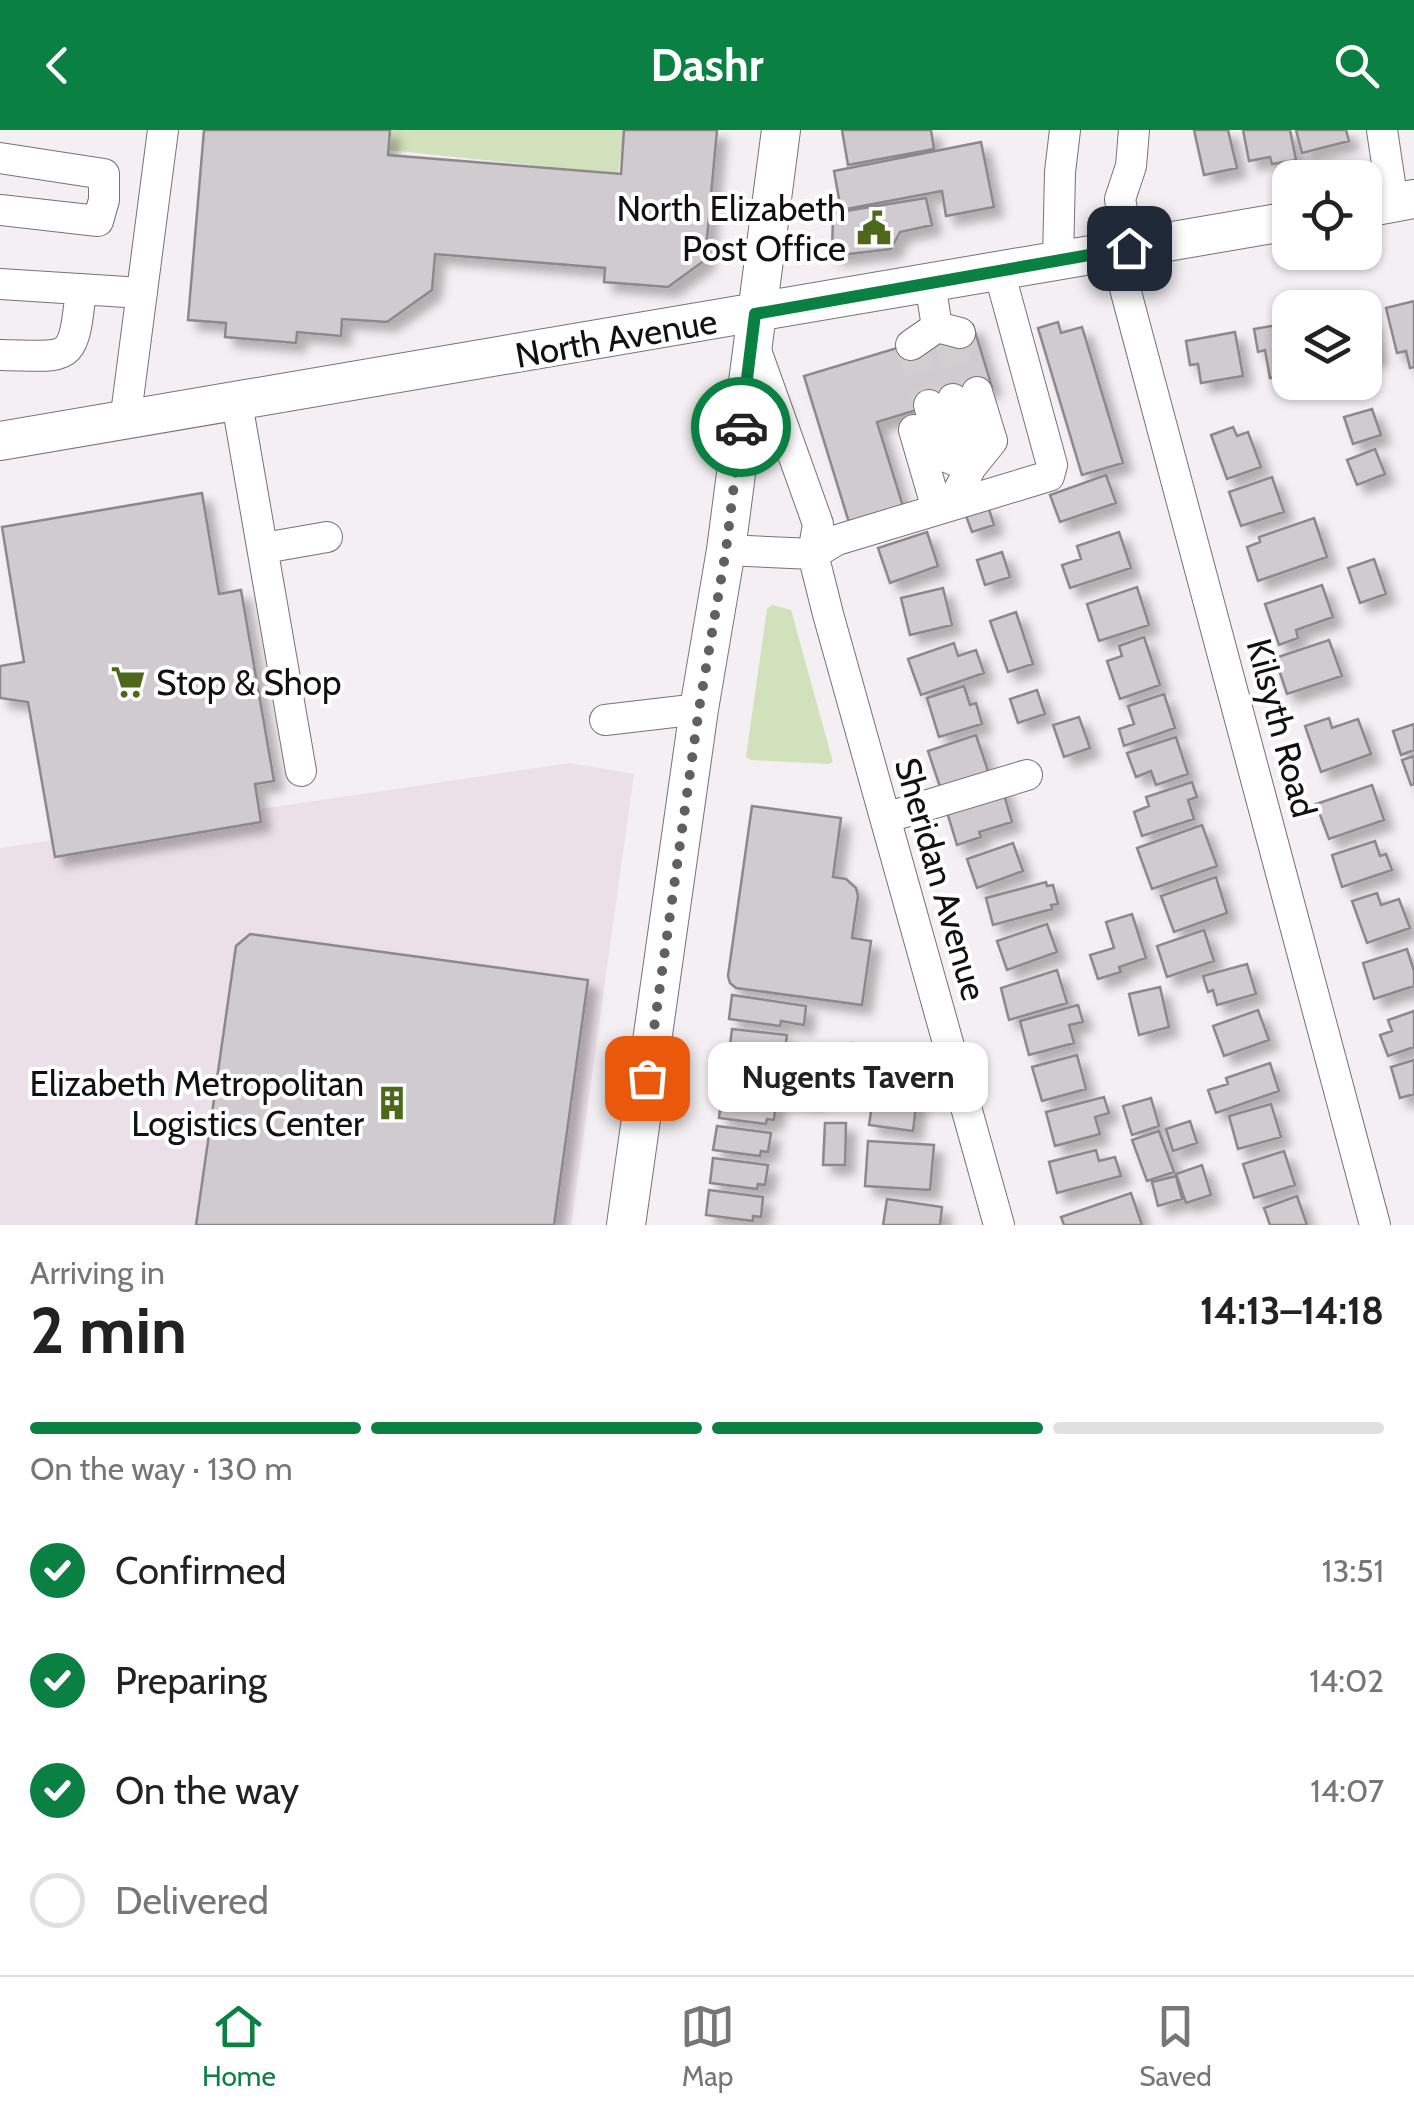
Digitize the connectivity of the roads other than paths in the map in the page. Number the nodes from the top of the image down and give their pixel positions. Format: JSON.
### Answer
{"nodes":[{"id":1,"x":163,"y":130,"type":"edge"},
{"id":2,"x":781,"y":130,"type":"edge"},
{"id":3,"x":1066,"y":130,"type":"edge"},
{"id":4,"x":1134,"y":130,"type":"edge"},
{"id":5,"x":1382,"y":130,"type":"edge"},
{"id":6,"x":0,"y":158,"type":"edge"},
{"id":7,"x":104,"y":200,"type":"junction"},
{"id":8,"x":1391,"y":203,"type":"edge"},
{"id":9,"x":153,"y":207,"type":"junction"},
{"id":10,"x":0,"y":210,"type":"edge"},
{"id":11,"x":1272,"y":224,"type":"edge"},
{"id":12,"x":1122,"y":250,"type":"junction"},
{"id":13,"x":1058,"y":261,"type":"junction"},
{"id":14,"x":999,"y":272,"type":"junction"},
{"id":15,"x":930,"y":283,"type":"junction"},
{"id":16,"x":0,"y":284,"type":"edge"},
{"id":17,"x":81,"y":289,"type":"junction"},
{"id":18,"x":142,"y":293,"type":"junction"},
{"id":19,"x":754,"y":327,"type":"junction"},
{"id":20,"x":936,"y":337,"type":"tunnel mouth"},
{"id":21,"x":0,"y":355,"type":"edge"},
{"id":22,"x":237,"y":402,"type":"junction"},
{"id":23,"x":947,"y":404,"type":"junction"},
{"id":24,"x":125,"y":422,"type":"junction"},
{"id":25,"x":0,"y":441,"type":"edge"},
{"id":26,"x":971,"y":467,"type":"junction"},
{"id":27,"x":944,"y":507,"type":"junction"},
{"id":28,"x":327,"y":537,"type":"dead end"},
{"id":29,"x":264,"y":548,"type":"junction"},
{"id":30,"x":726,"y":550,"type":"junction"},
{"id":31,"x":813,"y":554,"type":"junction"},
{"id":32,"x":699,"y":709,"type":"junction"},
{"id":33,"x":605,"y":720,"type":"dead end"},
{"id":34,"x":301,"y":771,"type":"dead end"},
{"id":35,"x":1027,"y":775,"type":"dead end"},
{"id":36,"x":885,"y":818,"type":"junction"},
{"id":37,"x":626,"y":1225,"type":"edge"},
{"id":38,"x":998,"y":1225,"type":"edge"},
{"id":39,"x":1376,"y":1225,"type":"edge"}],
"edges":[{"from":1,"to":9,"type":"street"},
{"from":2,"to":19,"type":"main road"},
{"from":3,"to":13,"type":"street"},
{"from":4,"to":12,"type":"street","name":"Kilsyth Road"},
{"from":5,"to":8,"type":"street"},
{"from":6,"to":7,"type":"street"},
{"from":7,"to":9,"type":"street"},
{"from":7,"to":10,"type":"street"},
{"from":9,"to":18,"type":"street"},
{"from":11,"to":12,"type":"main road","name":"North Avenue"},
{"from":12,"to":13,"type":"main road","name":"North Avenue"},
{"from":12,"to":39,"type":"street","name":"Kilsyth Road"},
{"from":13,"to":14,"type":"main road","name":"North Avenue"},
{"from":14,"to":15,"type":"main road","name":"North Avenue"},
{"from":14,"to":27,"type":"street"},
{"from":15,"to":19,"type":"main road","name":"North Avenue"},
{"from":15,"to":20,"type":"street"},
{"from":16,"to":17,"type":"street"},
{"from":17,"to":18,"type":"street"},
{"from":17,"to":21,"type":"street"},
{"from":18,"to":24,"type":"street"},
{"from":19,"to":22,"type":"main road","name":"North Avenue"},
{"from":19,"to":30,"type":"main road"},
{"from":19,"to":31,"type":"street","name":"Sheridan Avenue"},
{"from":22,"to":24,"type":"main road","name":"North Avenue"},
{"from":22,"to":29,"type":"street"},
{"from":23,"to":26,"type":"street"},
{"from":23,"to":26,"type":"street"},
{"from":23,"to":27,"type":"street"},
{"from":24,"to":25,"type":"main road","name":"North Avenue"},
{"from":26,"to":27,"type":"street"},
{"from":27,"to":31,"type":"street"},
{"from":28,"to":29,"type":"street"},
{"from":29,"to":34,"type":"street"},
{"from":30,"to":31,"type":"street"},
{"from":30,"to":32,"type":"main road"},
{"from":31,"to":36,"type":"street","name":"Sheridan Avenue"},
{"from":32,"to":33,"type":"street"},
{"from":32,"to":37,"type":"main road"},
{"from":35,"to":36,"type":"street"},
{"from":36,"to":38,"type":"street","name":"Sheridan Avenue"}]}
